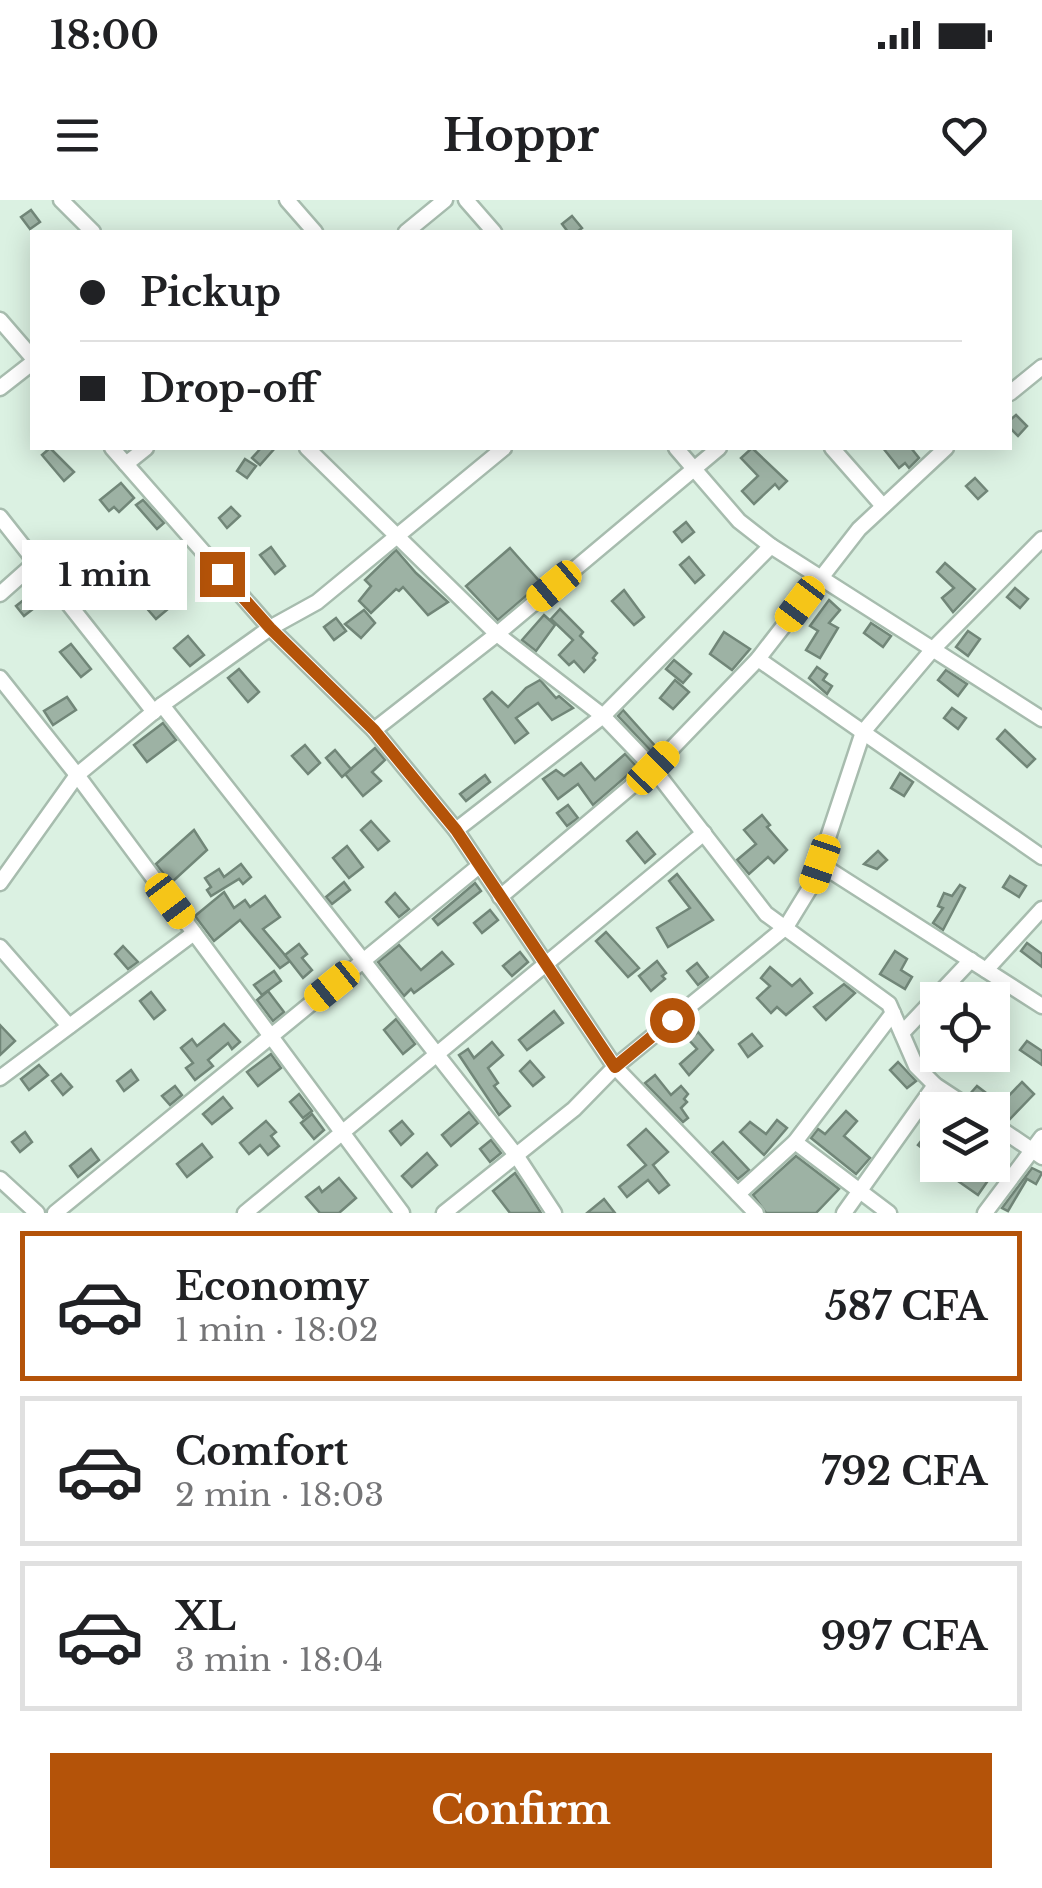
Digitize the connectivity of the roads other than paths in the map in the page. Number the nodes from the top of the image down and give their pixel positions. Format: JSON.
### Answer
{"nodes":[{"id":1,"x":61,"y":200,"type":"edge"},
{"id":2,"x":287,"y":200,"type":"edge"},
{"id":3,"x":445,"y":200,"type":"edge"},
{"id":4,"x":466,"y":200,"type":"edge"},
{"id":5,"x":91,"y":230,"type":"edge"},
{"id":6,"x":313,"y":230,"type":"edge"},
{"id":7,"x":408,"y":230,"type":"edge"},
{"id":8,"x":492,"y":230,"type":"edge"},
{"id":9,"x":0,"y":320,"type":"edge"},
{"id":10,"x":30,"y":358,"type":"edge"},
{"id":11,"x":30,"y":362,"type":"edge"},
{"id":12,"x":1042,"y":367,"type":"edge"},
{"id":13,"x":0,"y":388,"type":"edge"},
{"id":14,"x":1012,"y":391,"type":"edge"},
{"id":15,"x":114,"y":450,"type":"edge"},
{"id":16,"x":144,"y":450,"type":"edge"},
{"id":17,"x":309,"y":450,"type":"edge"},
{"id":18,"x":499,"y":450,"type":"edge"},
{"id":19,"x":678,"y":450,"type":"edge"},
{"id":20,"x":716,"y":450,"type":"edge"},
{"id":21,"x":834,"y":450,"type":"edge"},
{"id":22,"x":944,"y":450,"type":"edge"},
{"id":23,"x":126,"y":464,"type":"junction"},
{"id":24,"x":694,"y":468,"type":"junction"},
{"id":25,"x":883,"y":506,"type":"junction"},
{"id":26,"x":0,"y":517,"type":"edge"},
{"id":27,"x":394,"y":536,"type":"junction"},
{"id":28,"x":1042,"y":539,"type":"edge"},
{"id":29,"x":771,"y":546,"type":"junction"},
{"id":30,"x":36,"y":562,"type":"junction"},
{"id":31,"x":820,"y":577,"type":"junction"},
{"id":32,"x":0,"y":594,"type":"edge"},
{"id":33,"x":270,"y":628,"type":"junction"},
{"id":34,"x":497,"y":634,"type":"junction"},
{"id":35,"x":933,"y":649,"type":"junction"},
{"id":36,"x":758,"y":659,"type":"junction"},
{"id":37,"x":0,"y":678,"type":"edge"},
{"id":38,"x":158,"y":708,"type":"junction"},
{"id":39,"x":603,"y":716,"type":"junction"},
{"id":40,"x":1042,"y":719,"type":"edge"},
{"id":41,"x":374,"y":730,"type":"junction"},
{"id":42,"x":863,"y":732,"type":"junction"},
{"id":43,"x":653,"y":768,"type":"junction"},
{"id":44,"x":77,"y":776,"type":"junction"},
{"id":45,"x":456,"y":830,"type":"junction"},
{"id":46,"x":704,"y":833,"type":"junction"},
{"id":47,"x":1042,"y":857,"type":"edge"},
{"id":48,"x":820,"y":864,"type":"junction"},
{"id":49,"x":480,"y":866,"type":"junction"},
{"id":50,"x":0,"y":883,"type":"edge"},
{"id":51,"x":500,"y":897,"type":"junction"},
{"id":52,"x":1042,"y":909,"type":"edge"},
{"id":53,"x":786,"y":927,"type":"junction"},
{"id":54,"x":194,"y":933,"type":"junction"},
{"id":55,"x":0,"y":947,"type":"edge"},
{"id":56,"x":971,"y":960,"type":"junction"},
{"id":57,"x":364,"y":961,"type":"junction"},
{"id":58,"x":545,"y":964,"type":"junction"},
{"id":59,"x":986,"y":970,"type":"junction"},
{"id":60,"x":1042,"y":1006,"type":"edge"},
{"id":61,"x":893,"y":1014,"type":"junction"},
{"id":62,"x":69,"y":1026,"type":"junction"},
{"id":63,"x":902,"y":1033,"type":"junction"},
{"id":64,"x":271,"y":1036,"type":"junction"},
{"id":65,"x":437,"y":1054,"type":"junction"},
{"id":66,"x":615,"y":1067,"type":"junction"},
{"id":67,"x":0,"y":1078,"type":"edge"},
{"id":68,"x":935,"y":1085,"type":"junction"},
{"id":69,"x":946,"y":1092,"type":"edge"},
{"id":70,"x":342,"y":1132,"type":"junction"},
{"id":71,"x":1010,"y":1136,"type":"edge"},
{"id":72,"x":1042,"y":1137,"type":"edge"},
{"id":73,"x":795,"y":1142,"type":"junction"},
{"id":74,"x":1037,"y":1153,"type":"edge"},
{"id":75,"x":516,"y":1155,"type":"junction"},
{"id":76,"x":0,"y":1178,"type":"edge"},
{"id":77,"x":860,"y":1191,"type":"junction"},
{"id":78,"x":738,"y":1194,"type":"junction"},
{"id":79,"x":36,"y":1213,"type":"edge"},
{"id":80,"x":55,"y":1213,"type":"edge"},
{"id":81,"x":245,"y":1213,"type":"edge"},
{"id":82,"x":402,"y":1213,"type":"edge"},
{"id":83,"x":444,"y":1213,"type":"edge"},
{"id":84,"x":554,"y":1213,"type":"edge"},
{"id":85,"x":756,"y":1213,"type":"edge"},
{"id":86,"x":844,"y":1213,"type":"edge"},
{"id":87,"x":889,"y":1213,"type":"edge"},
{"id":88,"x":986,"y":1213,"type":"edge"}],
"edges":[{"from":1,"to":5,"type":"street"},
{"from":2,"to":6,"type":"street"},
{"from":3,"to":7,"type":"street"},
{"from":4,"to":8,"type":"street"},
{"from":9,"to":10,"type":"street"},
{"from":11,"to":13,"type":"street"},
{"from":12,"to":14,"type":"street"},
{"from":15,"to":23,"type":"street"},
{"from":16,"to":23,"type":"street"},
{"from":17,"to":27,"type":"street"},
{"from":18,"to":27,"type":"street"},
{"from":19,"to":24,"type":"street"},
{"from":20,"to":24,"type":"street"},
{"from":21,"to":25,"type":"street"},
{"from":22,"to":25,"type":"street"},
{"from":23,"to":33,"type":"street"},
{"from":24,"to":29,"type":"street"},
{"from":24,"to":34,"type":"street"},
{"from":25,"to":31,"type":"street"},
{"from":26,"to":30,"type":"street"},
{"from":27,"to":33,"type":"street"},
{"from":27,"to":34,"type":"street"},
{"from":28,"to":35,"type":"street"},
{"from":29,"to":31,"type":"street"},
{"from":29,"to":39,"type":"street"},
{"from":30,"to":32,"type":"street"},
{"from":30,"to":38,"type":"street"},
{"from":31,"to":35,"type":"street"},
{"from":31,"to":36,"type":"street"},
{"from":33,"to":38,"type":"street"},
{"from":33,"to":41,"type":"street"},
{"from":34,"to":39,"type":"street"},
{"from":34,"to":41,"type":"street"},
{"from":35,"to":40,"type":"street"},
{"from":35,"to":42,"type":"street"},
{"from":36,"to":42,"type":"street"},
{"from":36,"to":43,"type":"street"},
{"from":37,"to":44,"type":"street"},
{"from":38,"to":44,"type":"street"},
{"from":38,"to":57,"type":"street"},
{"from":39,"to":43,"type":"street"},
{"from":39,"to":45,"type":"street"},
{"from":41,"to":45,"type":"street"},
{"from":42,"to":47,"type":"street"},
{"from":42,"to":48,"type":"street"},
{"from":43,"to":46,"type":"street"},
{"from":43,"to":51,"type":"street"},
{"from":44,"to":50,"type":"street"},
{"from":44,"to":54,"type":"street"},
{"from":45,"to":49,"type":"street"},
{"from":46,"to":53,"type":"street"},
{"from":46,"to":58,"type":"street"},
{"from":48,"to":53,"type":"street"},
{"from":48,"to":56,"type":"street"},
{"from":49,"to":51,"type":"street"},
{"from":49,"to":57,"type":"street"},
{"from":51,"to":58,"type":"street"},
{"from":52,"to":59,"type":"street"},
{"from":53,"to":61,"type":"street"},
{"from":53,"to":66,"type":"street"},
{"from":54,"to":62,"type":"street"},
{"from":54,"to":64,"type":"street"},
{"from":55,"to":62,"type":"street"},
{"from":56,"to":59,"type":"street"},
{"from":56,"to":63,"type":"street"},
{"from":57,"to":64,"type":"street"},
{"from":57,"to":65,"type":"street"},
{"from":58,"to":65,"type":"street"},
{"from":58,"to":66,"type":"street"},
{"from":59,"to":60,"type":"street"},
{"from":61,"to":63,"type":"street"},
{"from":61,"to":73,"type":"street"},
{"from":62,"to":67,"type":"street"},
{"from":63,"to":68,"type":"street"},
{"from":64,"to":70,"type":"street"},
{"from":64,"to":80,"type":"street"},
{"from":65,"to":70,"type":"street"},
{"from":65,"to":75,"type":"street"},
{"from":66,"to":75,"type":"street"},
{"from":66,"to":78,"type":"street"},
{"from":68,"to":69,"type":"street"},
{"from":68,"to":77,"type":"street"},
{"from":70,"to":81,"type":"street"},
{"from":70,"to":82,"type":"street"},
{"from":71,"to":74,"type":"street"},
{"from":72,"to":74,"type":"street"},
{"from":73,"to":77,"type":"street"},
{"from":73,"to":78,"type":"street"},
{"from":74,"to":88,"type":"street"},
{"from":75,"to":83,"type":"street"},
{"from":75,"to":84,"type":"street"},
{"from":76,"to":79,"type":"street"},
{"from":77,"to":86,"type":"street"},
{"from":77,"to":87,"type":"street"},
{"from":78,"to":85,"type":"street"}]}
